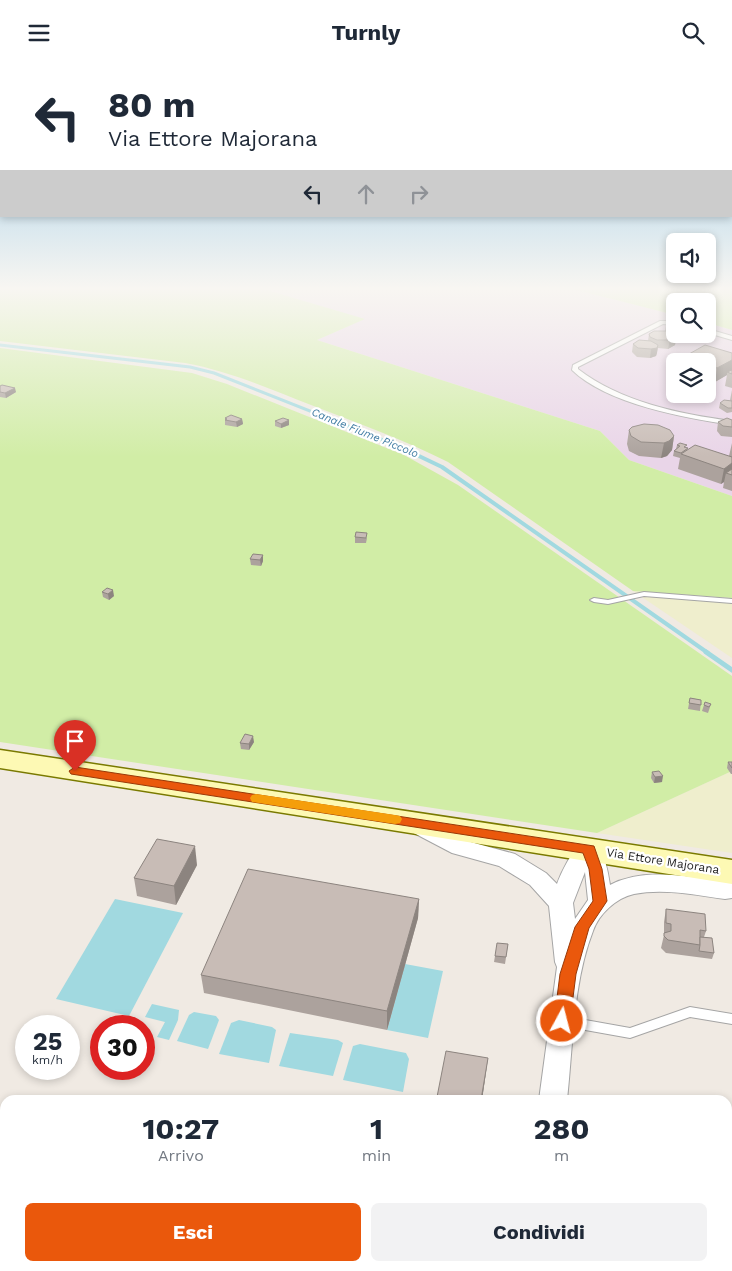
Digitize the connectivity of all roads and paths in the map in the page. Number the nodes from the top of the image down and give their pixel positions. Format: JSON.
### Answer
{"nodes":[{"id":1,"x":618,"y":344,"type":"edge"},
{"id":2,"x":732,"y":423,"type":"edge"},
{"id":3,"x":594,"y":600,"type":"dead end"},
{"id":4,"x":732,"y":601,"type":"edge"},
{"id":5,"x":0,"y":759,"type":"edge"},
{"id":6,"x":409,"y":821,"type":"junction"},
{"id":7,"x":589,"y":849,"type":"junction"},
{"id":8,"x":732,"y":872,"type":"edge"},
{"id":9,"x":732,"y":889,"type":"edge"},
{"id":10,"x":600,"y":901,"type":"junction"},
{"id":11,"x":561,"y":903,"type":"junction"},
{"id":12,"x":568,"y":974,"type":"junction"},
{"id":13,"x":732,"y":1019,"type":"edge"},
{"id":14,"x":562,"y":1021,"type":"junction"},
{"id":15,"x":554,"y":1095,"type":"edge"}],
"edges":[{"from":1,"to":2,"type":"lane"},
{"from":3,"to":4,"type":"lane"},
{"from":5,"to":6,"type":"main road","name":"Via Ettore Majorana"},
{"from":6,"to":7,"type":"main road","name":"Via Ettore Majorana"},
{"from":6,"to":11,"type":"street"},
{"from":7,"to":8,"type":"main road","name":"Via Ettore Majorana"},
{"from":7,"to":10,"type":"street"},
{"from":7,"to":11,"type":"street"},
{"from":9,"to":10,"type":"street"},
{"from":10,"to":12,"type":"street"},
{"from":11,"to":12,"type":"street"},
{"from":12,"to":14,"type":"street"},
{"from":13,"to":14,"type":"lane"},
{"from":14,"to":15,"type":"street"}]}
